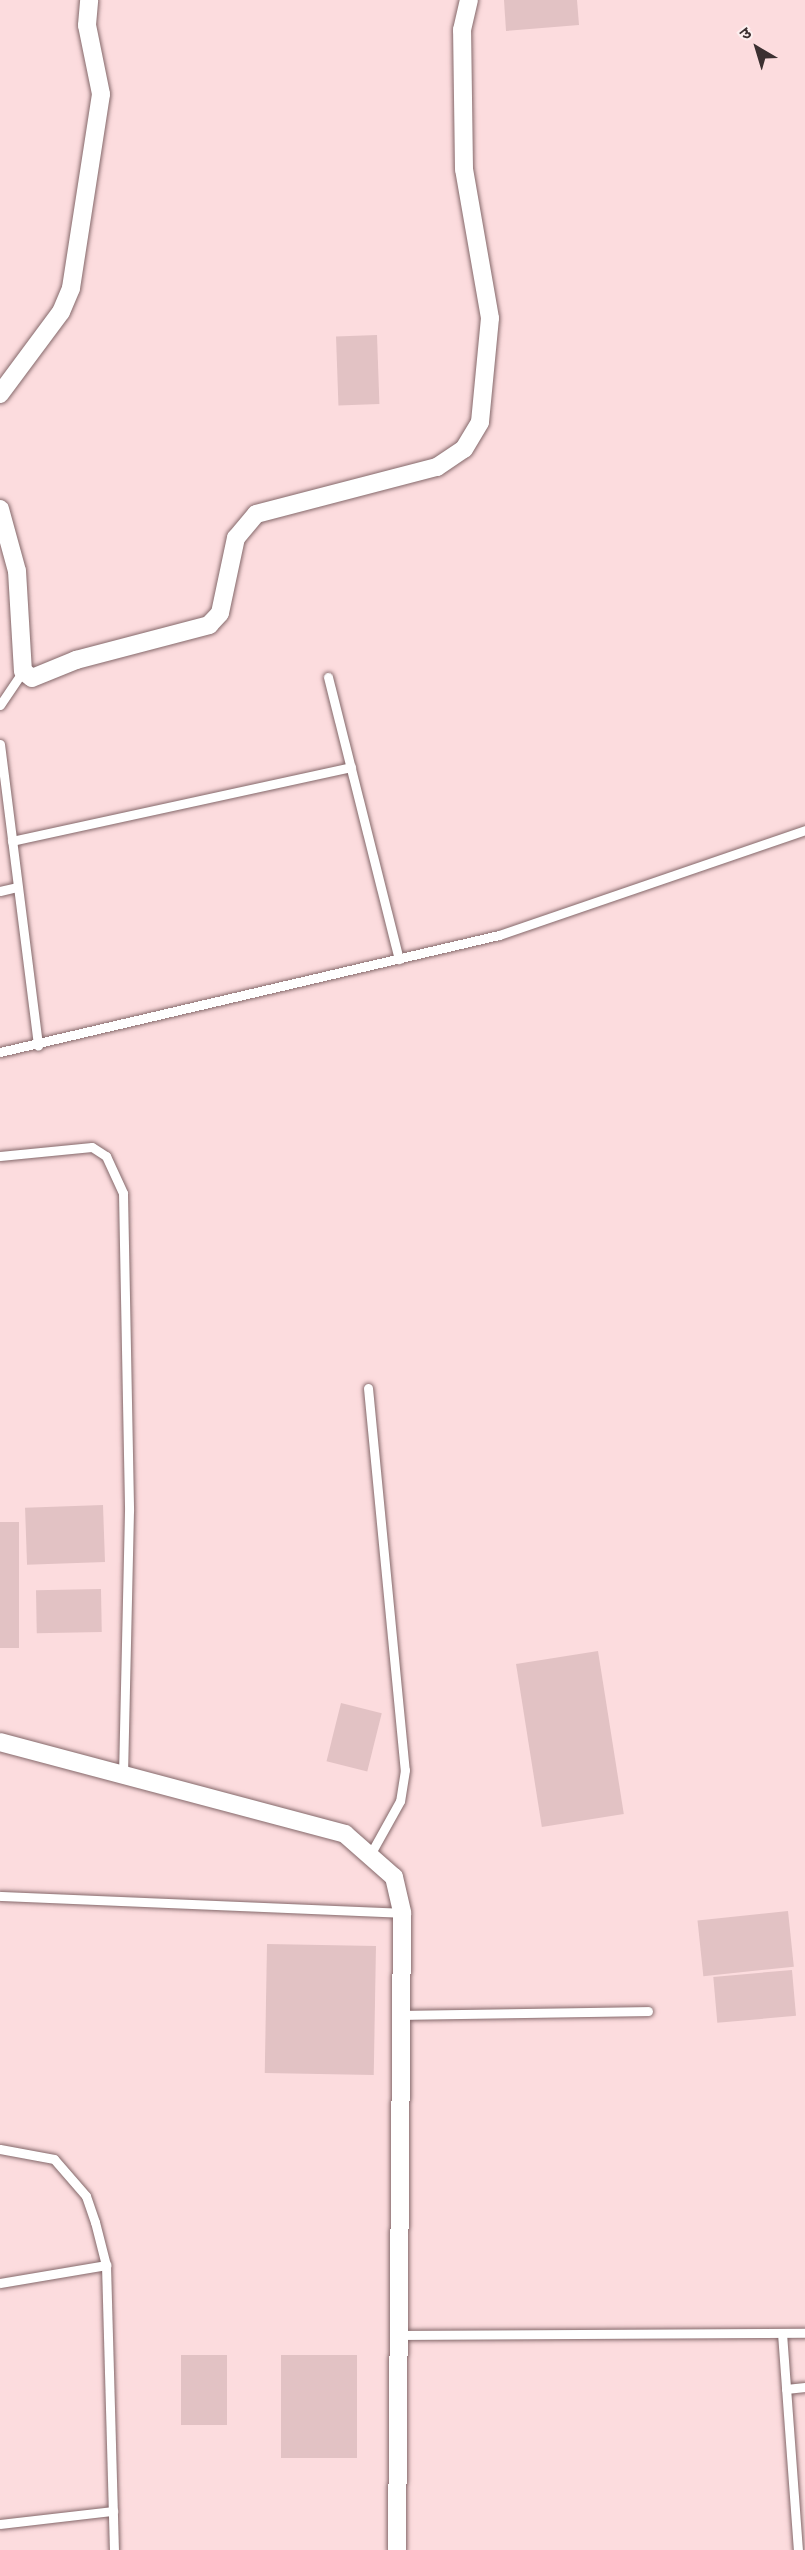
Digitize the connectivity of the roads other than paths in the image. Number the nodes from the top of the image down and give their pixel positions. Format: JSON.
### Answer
{"nodes":[{"id":1,"x":89,"y":0,"type":"edge"},
{"id":2,"x":469,"y":0,"type":"edge"},
{"id":3,"x":0,"y":394,"type":"edge"},
{"id":4,"x":0,"y":509,"type":"edge"},
{"id":5,"x":23,"y":671,"type":"junction"},
{"id":6,"x":328,"y":677,"type":"dead end"},
{"id":7,"x":0,"y":705,"type":"edge"},
{"id":8,"x":0,"y":744,"type":"edge"},
{"id":9,"x":351,"y":767,"type":"junction"},
{"id":10,"x":805,"y":830,"type":"edge"},
{"id":11,"x":12,"y":841,"type":"junction"},
{"id":12,"x":17,"y":887,"type":"junction"},
{"id":13,"x":0,"y":891,"type":"edge"},
{"id":14,"x":399,"y":959,"type":"junction"},
{"id":15,"x":38,"y":1046,"type":"junction"},
{"id":16,"x":0,"y":1052,"type":"edge"},
{"id":17,"x":0,"y":1156,"type":"edge"},
{"id":18,"x":368,"y":1388,"type":"dead end"},
{"id":19,"x":0,"y":1742,"type":"edge"},
{"id":20,"x":123,"y":1773,"type":"junction"},
{"id":21,"x":371,"y":1853,"type":"junction"},
{"id":22,"x":0,"y":1896,"type":"edge"},
{"id":23,"x":402,"y":1913,"type":"junction"},
{"id":24,"x":648,"y":2011,"type":"dead end"},
{"id":25,"x":402,"y":2015,"type":"junction"},
{"id":26,"x":0,"y":2149,"type":"edge"},
{"id":27,"x":106,"y":2265,"type":"junction"},
{"id":28,"x":0,"y":2283,"type":"edge"},
{"id":29,"x":782,"y":2333,"type":"junction"},
{"id":30,"x":805,"y":2333,"type":"edge"},
{"id":31,"x":399,"y":2335,"type":"junction"},
{"id":32,"x":805,"y":2387,"type":"edge"},
{"id":33,"x":786,"y":2389,"type":"junction"},
{"id":34,"x":113,"y":2511,"type":"junction"},
{"id":35,"x":805,"y":2511,"type":"edge"},
{"id":36,"x":795,"y":2512,"type":"junction"},
{"id":37,"x":0,"y":2524,"type":"edge"},
{"id":38,"x":114,"y":2550,"type":"edge"},
{"id":39,"x":397,"y":2550,"type":"edge"},
{"id":40,"x":798,"y":2550,"type":"edge"}],
"edges":[{"from":1,"to":3,"type":"street"},
{"from":2,"to":5,"type":"street"},
{"from":4,"to":5,"type":"street"},
{"from":5,"to":7,"type":"lane"},
{"from":6,"to":9,"type":"lane"},
{"from":8,"to":11,"type":"lane"},
{"from":9,"to":11,"type":"lane"},
{"from":9,"to":14,"type":"lane"},
{"from":10,"to":14,"type":"lane"},
{"from":11,"to":12,"type":"lane"},
{"from":12,"to":13,"type":"lane"},
{"from":12,"to":15,"type":"lane"},
{"from":14,"to":15,"type":"lane"},
{"from":15,"to":16,"type":"lane"},
{"from":17,"to":20,"type":"lane"},
{"from":18,"to":21,"type":"lane"},
{"from":19,"to":20,"type":"street"},
{"from":20,"to":21,"type":"street"},
{"from":21,"to":23,"type":"street"},
{"from":22,"to":23,"type":"lane"},
{"from":23,"to":25,"type":"street"},
{"from":24,"to":25,"type":"lane"},
{"from":25,"to":31,"type":"street"},
{"from":26,"to":27,"type":"lane"},
{"from":27,"to":28,"type":"lane"},
{"from":27,"to":34,"type":"lane"},
{"from":29,"to":30,"type":"lane"},
{"from":29,"to":31,"type":"lane"},
{"from":29,"to":33,"type":"lane"},
{"from":31,"to":39,"type":"street"},
{"from":32,"to":33,"type":"lane"},
{"from":33,"to":36,"type":"lane"},
{"from":34,"to":37,"type":"lane"},
{"from":34,"to":38,"type":"lane"},
{"from":35,"to":36,"type":"lane"},
{"from":36,"to":40,"type":"lane"}]}
